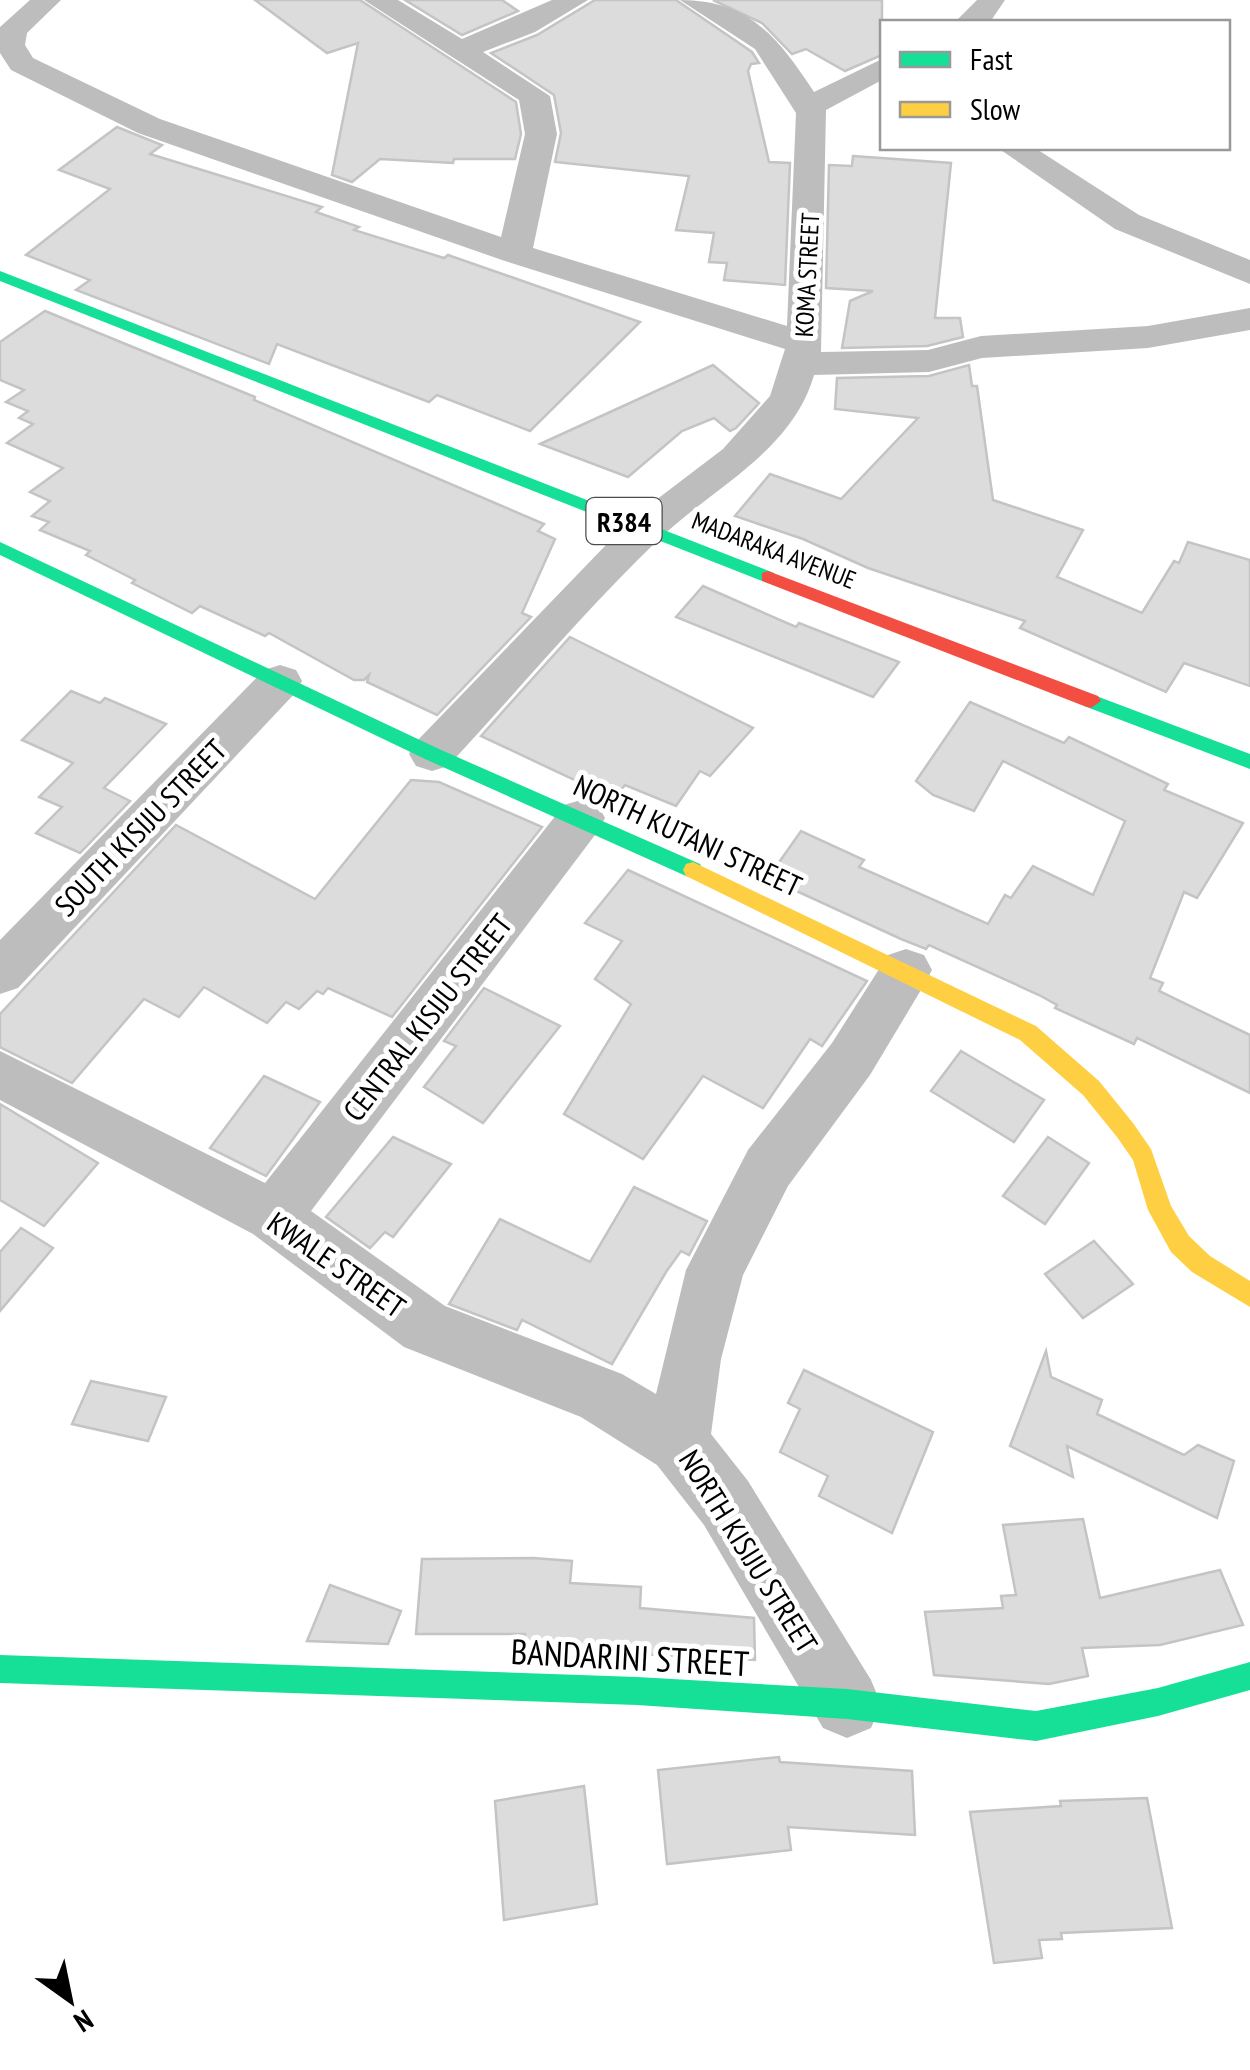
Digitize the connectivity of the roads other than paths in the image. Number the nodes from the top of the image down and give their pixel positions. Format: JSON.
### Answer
{"nodes":[{"id":1,"x":48,"y":0,"type":"edge"},
{"id":2,"x":378,"y":0,"type":"edge"},
{"id":3,"x":574,"y":0,"type":"edge"},
{"id":4,"x":694,"y":0,"type":"edge"},
{"id":5,"x":991,"y":0,"type":"edge"},
{"id":6,"x":973,"y":20,"type":"edge"},
{"id":7,"x":458,"y":51,"type":"junction"},
{"id":8,"x":880,"y":69,"type":"edge"},
{"id":9,"x":871,"y":108,"type":"dead end"},
{"id":10,"x":811,"y":110,"type":"junction"},
{"id":11,"x":1017,"y":150,"type":"edge"},
{"id":12,"x":514,"y":254,"type":"junction"},
{"id":13,"x":1250,"y":273,"type":"edge"},
{"id":14,"x":3,"y":280,"type":"edge"},
{"id":15,"x":1250,"y":319,"type":"edge"},
{"id":16,"x":802,"y":353,"type":"junction"},
{"id":17,"x":645,"y":529,"type":"junction"},
{"id":18,"x":0,"y":548,"type":"edge"},
{"id":19,"x":280,"y":681,"type":"junction"},
{"id":20,"x":432,"y":754,"type":"junction"},
{"id":21,"x":1250,"y":762,"type":"edge"},
{"id":22,"x":581,"y":818,"type":"junction"},
{"id":23,"x":906,"y":970,"type":"junction"},
{"id":24,"x":0,"y":973,"type":"edge"},
{"id":25,"x":0,"y":1074,"type":"edge"},
{"id":26,"x":274,"y":1216,"type":"junction"},
{"id":27,"x":1250,"y":1295,"type":"edge"},
{"id":28,"x":679,"y":1442,"type":"junction"},
{"id":29,"x":0,"y":1669,"type":"edge"},
{"id":30,"x":1250,"y":1676,"type":"edge"},
{"id":31,"x":847,"y":1704,"type":"junction"}],
"edges":[{"from":1,"to":12,"type":"street"},
{"from":2,"to":7,"type":"street"},
{"from":3,"to":7,"type":"street"},
{"from":4,"to":10,"type":"street"},
{"from":5,"to":6,"type":"street"},
{"from":7,"to":12,"type":"street"},
{"from":8,"to":10,"type":"street"},
{"from":9,"to":10,"type":"street"},
{"from":10,"to":16,"type":"street","name":"KOMA STREET"},
{"from":11,"to":13,"type":"street"},
{"from":12,"to":16,"type":"street"},
{"from":14,"to":17,"type":"street","name":"MADARAKA AVENUE","number":"R384"},
{"from":15,"to":16,"type":"street"},
{"from":16,"to":17,"type":"street","name":"KOMA STREET"},
{"from":17,"to":20,"type":"street","name":"KOMA STREET"},
{"from":17,"to":21,"type":"street","name":"MADARAKA AVENUE","number":"R384"},
{"from":18,"to":19,"type":"street","name":"NORTH KUTANI STREET"},
{"from":19,"to":20,"type":"street","name":"NORTH KUTANI STREET"},
{"from":19,"to":24,"type":"street","name":"SOUTH KISIJU STREET"},
{"from":20,"to":22,"type":"street","name":"NORTH KUTANI STREET"},
{"from":22,"to":23,"type":"street","name":"NORTH KUTANI STREET"},
{"from":22,"to":26,"type":"street","name":"CENTRAL KISIJU STREET"},
{"from":23,"to":27,"type":"street","name":"NORTH KUTANI STREET"},
{"from":23,"to":28,"type":"street","name":"NORTH KISIJU STREET"},
{"from":25,"to":26,"type":"street","name":"KWALE STREET"},
{"from":26,"to":28,"type":"street","name":"KWALE STREET"},
{"from":28,"to":31,"type":"street","name":"NORTH KISIJU STREET"},
{"from":29,"to":31,"type":"street","name":"BANDARINI STREET"},
{"from":30,"to":31,"type":"street","name":"BANDARINI STREET"}]}
